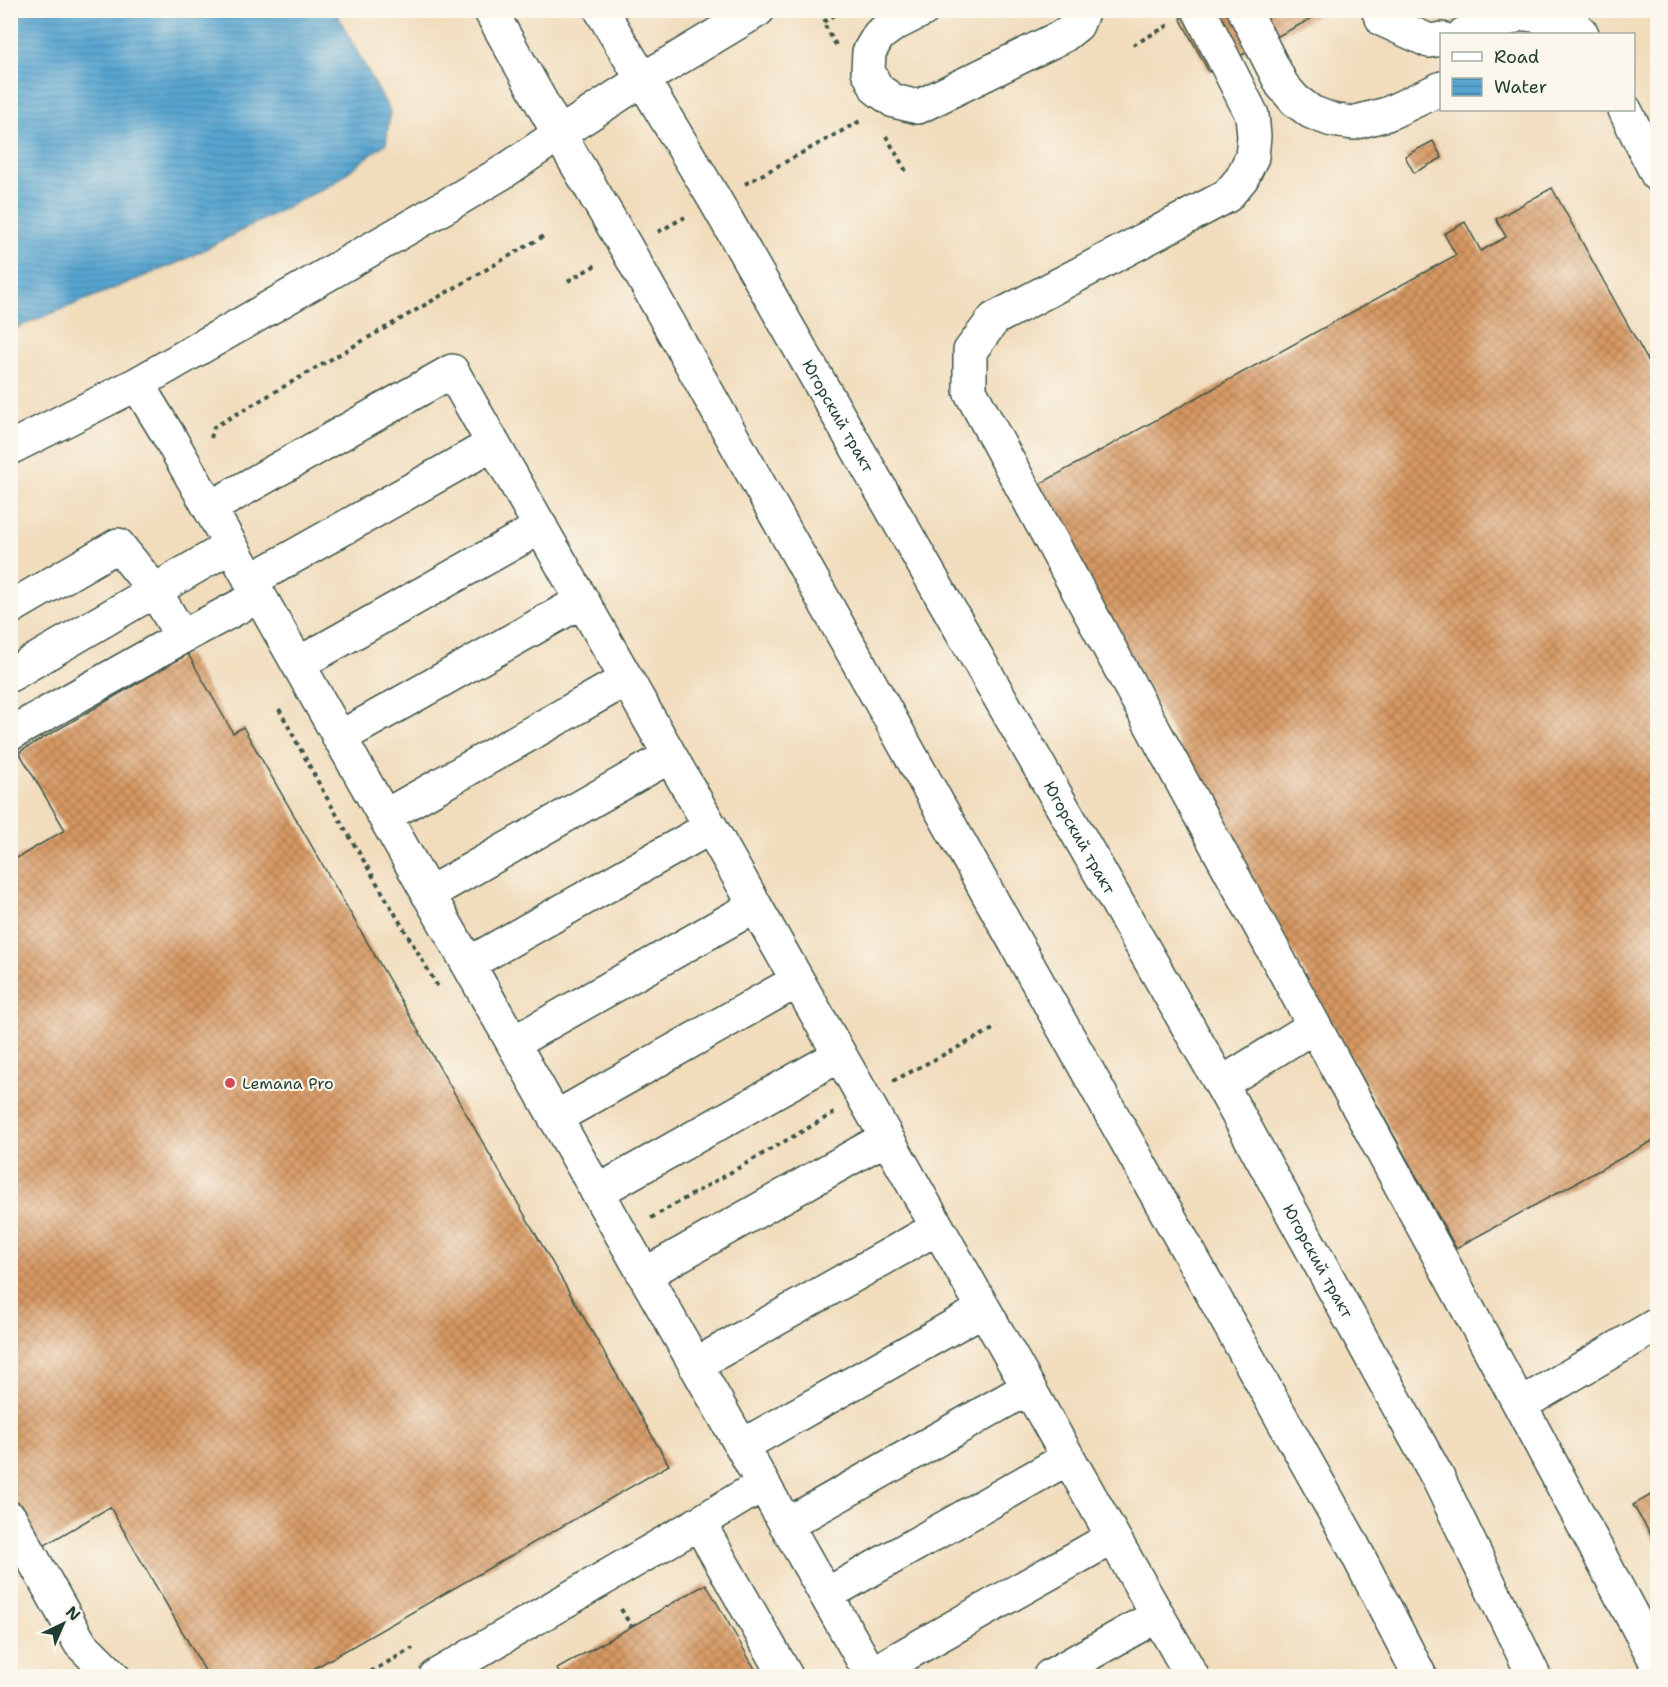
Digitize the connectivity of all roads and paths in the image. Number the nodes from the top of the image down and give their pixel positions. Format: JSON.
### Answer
{"nodes":[{"id":1,"x":490,"y":10,"type":"edge"},
{"id":2,"x":601,"y":10,"type":"edge"},
{"id":3,"x":758,"y":10,"type":"edge"},
{"id":4,"x":923,"y":10,"type":"edge"},
{"id":5,"x":1083,"y":10,"type":"edge"},
{"id":6,"x":1244,"y":10,"type":"edge"},
{"id":7,"x":1378,"y":10,"type":"edge"},
{"id":8,"x":1184,"y":14,"type":"edge"},
{"id":9,"x":1474,"y":33,"type":"edge"},
{"id":10,"x":1581,"y":33,"type":"edge"},
{"id":11,"x":1440,"y":39,"type":"edge"},
{"id":12,"x":1133,"y":45,"type":"dead end"},
{"id":13,"x":642,"y":80,"type":"junction"},
{"id":14,"x":1440,"y":89,"type":"edge"},
{"id":15,"x":1626,"y":111,"type":"edge"},
{"id":16,"x":885,"y":133,"type":"dead end"},
{"id":17,"x":558,"y":134,"type":"junction"},
{"id":18,"x":906,"y":171,"type":"dead end"},
{"id":19,"x":1658,"y":176,"type":"edge"},
{"id":20,"x":543,"y":236,"type":"dead end"},
{"id":21,"x":137,"y":384,"type":"junction"},
{"id":22,"x":493,"y":444,"type":"junction"},
{"id":23,"x":209,"y":446,"type":"dead end"},
{"id":24,"x":10,"y":448,"type":"edge"},
{"id":25,"x":210,"y":508,"type":"junction"},
{"id":26,"x":541,"y":527,"type":"junction"},
{"id":27,"x":231,"y":546,"type":"junction"},
{"id":28,"x":255,"y":588,"type":"junction"},
{"id":29,"x":155,"y":591,"type":"junction"},
{"id":30,"x":582,"y":601,"type":"junction"},
{"id":31,"x":10,"y":608,"type":"edge"},
{"id":32,"x":182,"y":637,"type":"junction"},
{"id":33,"x":298,"y":664,"type":"junction"},
{"id":34,"x":10,"y":675,"type":"edge"},
{"id":35,"x":627,"y":679,"type":"junction"},
{"id":36,"x":10,"y":734,"type":"edge"},
{"id":37,"x":339,"y":738,"type":"junction"},
{"id":38,"x":670,"y":756,"type":"junction"},
{"id":39,"x":384,"y":816,"type":"junction"},
{"id":40,"x":711,"y":827,"type":"junction"},
{"id":41,"x":428,"y":894,"type":"junction"},
{"id":42,"x":755,"y":906,"type":"junction"},
{"id":43,"x":468,"y":964,"type":"junction"},
{"id":44,"x":797,"y":981,"type":"junction"},
{"id":45,"x":1314,"y":1026,"type":"junction"},
{"id":46,"x":997,"y":1027,"type":"dead end"},
{"id":47,"x":513,"y":1043,"type":"junction"},
{"id":48,"x":840,"y":1055,"type":"junction"},
{"id":49,"x":1221,"y":1084,"type":"junction"},
{"id":50,"x":863,"y":1097,"type":"junction"},
{"id":51,"x":555,"y":1118,"type":"junction"},
{"id":52,"x":886,"y":1138,"type":"junction"},
{"id":53,"x":597,"y":1192,"type":"junction"},
{"id":54,"x":937,"y":1228,"type":"junction"},
{"id":55,"x":621,"y":1235,"type":"junction"},
{"id":56,"x":644,"y":1275,"type":"junction"},
{"id":57,"x":984,"y":1309,"type":"junction"},
{"id":58,"x":1658,"y":1324,"type":"edge"},
{"id":59,"x":695,"y":1365,"type":"junction"},
{"id":60,"x":1028,"y":1388,"type":"junction"},
{"id":61,"x":1520,"y":1406,"type":"junction"},
{"id":62,"x":742,"y":1446,"type":"junction"},
{"id":63,"x":1068,"y":1458,"type":"junction"},
{"id":64,"x":763,"y":1484,"type":"junction"},
{"id":65,"x":10,"y":1518,"type":"edge"},
{"id":66,"x":699,"y":1523,"type":"junction"},
{"id":67,"x":786,"y":1525,"type":"junction"},
{"id":68,"x":1113,"y":1537,"type":"junction"},
{"id":69,"x":826,"y":1595,"type":"junction"},
{"id":70,"x":1158,"y":1615,"type":"junction"},
{"id":71,"x":481,"y":1665,"type":"edge"},
{"id":72,"x":1658,"y":1665,"type":"edge"},
{"id":73,"x":872,"y":1675,"type":"edge"},
{"id":74,"x":113,"y":1677,"type":"edge"},
{"id":75,"x":436,"y":1677,"type":"edge"},
{"id":76,"x":786,"y":1677,"type":"edge"},
{"id":77,"x":1050,"y":1677,"type":"edge"},
{"id":78,"x":1192,"y":1677,"type":"edge"},
{"id":79,"x":1420,"y":1677,"type":"edge"},
{"id":80,"x":1534,"y":1677,"type":"edge"}],
"edges":[{"from":1,"to":17,"type":"main road"},
{"from":2,"to":13,"type":"main road","name":"Югорский тракт"},
{"from":3,"to":13,"type":"main road"},
{"from":4,"to":5,"type":"main road"},
{"from":6,"to":14,"type":"main road"},
{"from":7,"to":11,"type":"main road"},
{"from":8,"to":12,"type":"path"},
{"from":8,"to":45,"type":"main road"},
{"from":9,"to":10,"type":"main road"},
{"from":13,"to":17,"type":"main road"},
{"from":13,"to":49,"type":"main road","name":"Югорский тракт"},
{"from":15,"to":19,"type":"main road"},
{"from":16,"to":18,"type":"path"},
{"from":17,"to":21,"type":"main road"},
{"from":17,"to":79,"type":"main road"},
{"from":20,"to":23,"type":"path"},
{"from":21,"to":24,"type":"main road"},
{"from":21,"to":25,"type":"main road"},
{"from":22,"to":25,"type":"main road"},
{"from":22,"to":26,"type":"main road"},
{"from":22,"to":28,"type":"main road"},
{"from":25,"to":27,"type":"main road"},
{"from":26,"to":30,"type":"main road"},
{"from":26,"to":33,"type":"main road"},
{"from":27,"to":28,"type":"main road"},
{"from":27,"to":29,"type":"main road"},
{"from":28,"to":32,"type":"main road"},
{"from":28,"to":33,"type":"main road"},
{"from":29,"to":31,"type":"main road"},
{"from":29,"to":32,"type":"main road"},
{"from":29,"to":34,"type":"main road"},
{"from":30,"to":35,"type":"main road"},
{"from":30,"to":37,"type":"main road"},
{"from":32,"to":36,"type":"main road"},
{"from":33,"to":37,"type":"main road"},
{"from":35,"to":38,"type":"main road"},
{"from":35,"to":39,"type":"main road"},
{"from":37,"to":39,"type":"main road"},
{"from":38,"to":40,"type":"main road"},
{"from":38,"to":41,"type":"main road"},
{"from":39,"to":41,"type":"main road"},
{"from":40,"to":42,"type":"main road"},
{"from":40,"to":43,"type":"main road"},
{"from":41,"to":43,"type":"main road"},
{"from":42,"to":44,"type":"main road"},
{"from":42,"to":47,"type":"main road"},
{"from":43,"to":47,"type":"main road"},
{"from":44,"to":48,"type":"main road"},
{"from":44,"to":51,"type":"main road"},
{"from":45,"to":49,"type":"main road"},
{"from":45,"to":61,"type":"main road"},
{"from":46,"to":50,"type":"path"},
{"from":47,"to":51,"type":"main road"},
{"from":48,"to":50,"type":"main road"},
{"from":48,"to":53,"type":"main road"},
{"from":49,"to":80,"type":"main road","name":"Югорский тракт"},
{"from":50,"to":52,"type":"main road"},
{"from":50,"to":55,"type":"path"},
{"from":51,"to":53,"type":"main road"},
{"from":52,"to":54,"type":"main road"},
{"from":52,"to":56,"type":"main road"},
{"from":53,"to":55,"type":"main road"},
{"from":54,"to":57,"type":"main road"},
{"from":54,"to":59,"type":"main road"},
{"from":55,"to":56,"type":"main road"},
{"from":56,"to":59,"type":"main road"},
{"from":57,"to":60,"type":"main road"},
{"from":57,"to":62,"type":"main road"},
{"from":58,"to":61,"type":"main road"},
{"from":59,"to":62,"type":"main road"},
{"from":60,"to":63,"type":"main road"},
{"from":60,"to":67,"type":"main road"},
{"from":61,"to":72,"type":"main road"},
{"from":62,"to":64,"type":"main road"},
{"from":63,"to":68,"type":"main road"},
{"from":63,"to":69,"type":"main road"},
{"from":64,"to":66,"type":"main road"},
{"from":64,"to":67,"type":"main road"},
{"from":65,"to":74,"type":"main road"},
{"from":66,"to":71,"type":"main road"},
{"from":66,"to":76,"type":"main road"},
{"from":67,"to":69,"type":"main road"},
{"from":68,"to":70,"type":"main road"},
{"from":68,"to":73,"type":"main road"},
{"from":69,"to":73,"type":"main road"},
{"from":70,"to":77,"type":"main road"},
{"from":70,"to":78,"type":"main road"},
{"from":71,"to":75,"type":"main road"}]}
